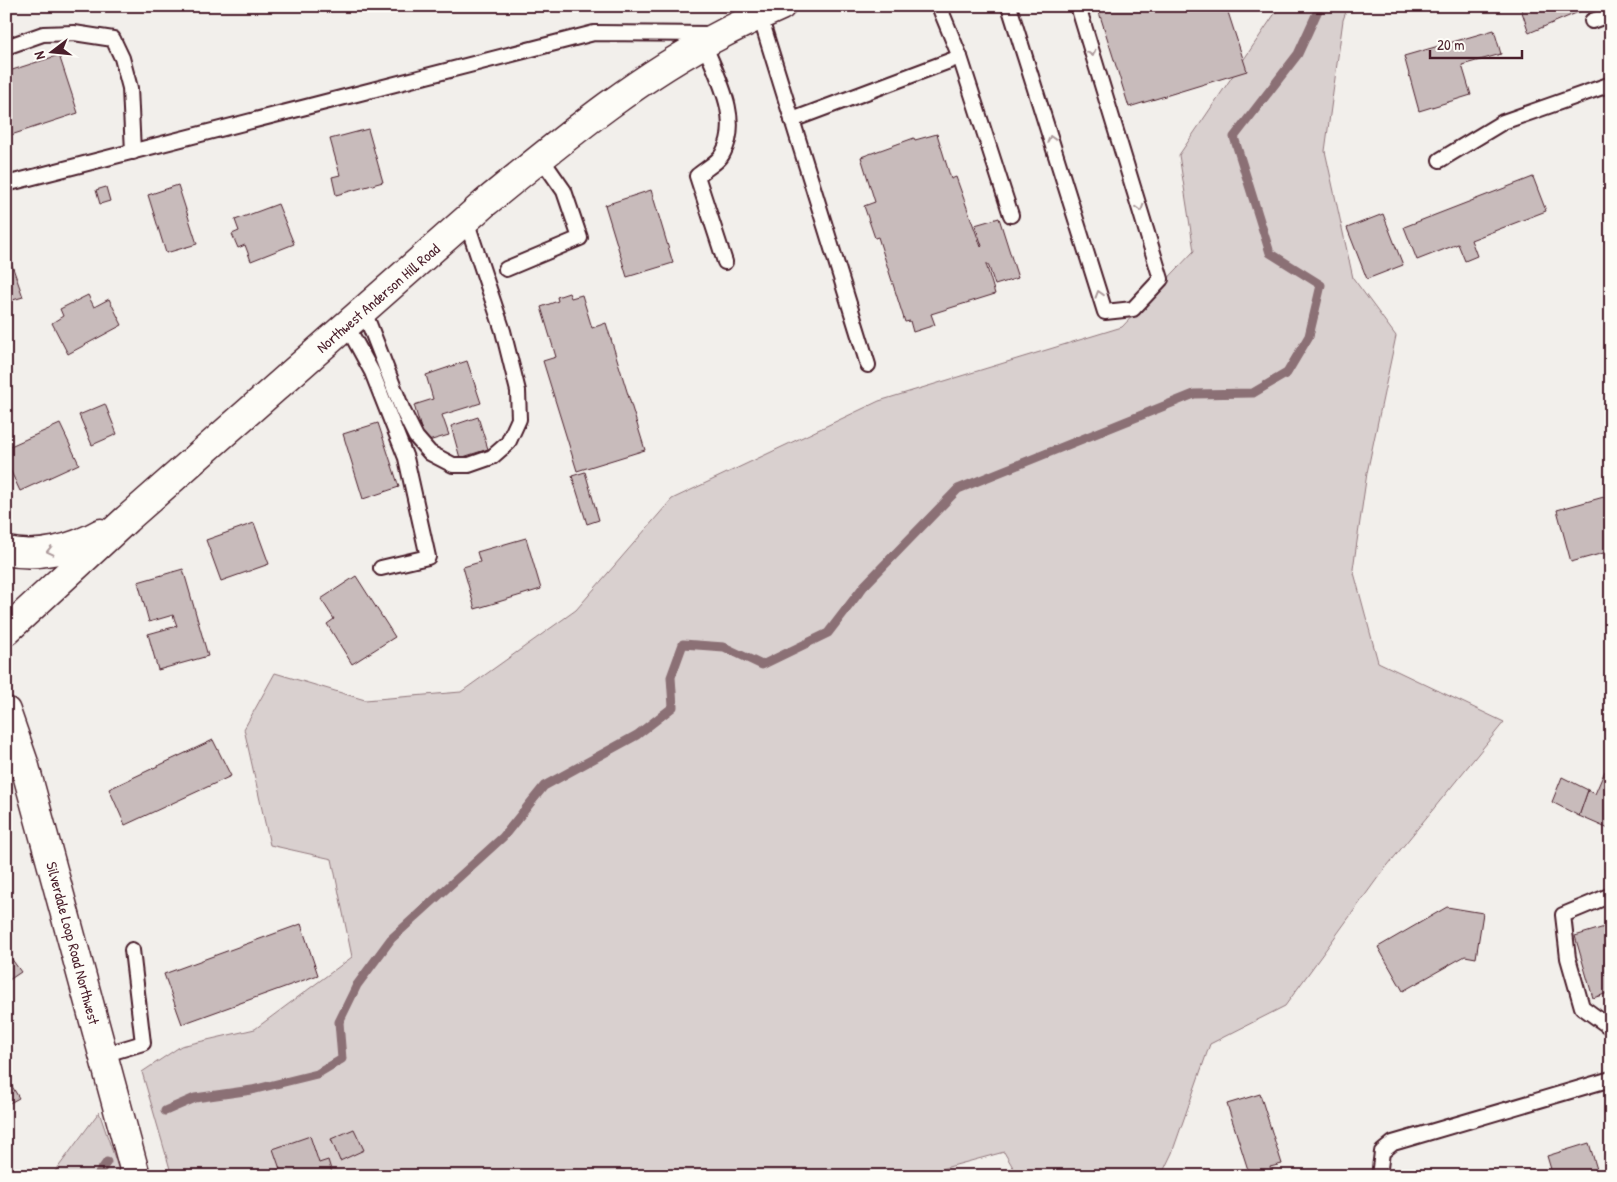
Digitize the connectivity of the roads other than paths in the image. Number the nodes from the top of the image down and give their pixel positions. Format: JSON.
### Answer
{"nodes":[{"id":1,"x":939,"y":6,"type":"edge"},
{"id":2,"x":1009,"y":6,"type":"edge"},
{"id":3,"x":1078,"y":6,"type":"edge"},
{"id":4,"x":775,"y":9,"type":"edge"},
{"id":5,"x":1611,"y":14,"type":"edge"},
{"id":6,"x":1592,"y":20,"type":"dead end"},
{"id":7,"x":713,"y":39,"type":"junction"},
{"id":8,"x":6,"y":47,"type":"edge"},
{"id":9,"x":960,"y":57,"type":"junction"},
{"id":10,"x":1611,"y":84,"type":"edge"},
{"id":11,"x":792,"y":120,"type":"junction"},
{"id":12,"x":133,"y":152,"type":"junction"},
{"id":13,"x":541,"y":158,"type":"junction"},
{"id":14,"x":1440,"y":160,"type":"dead end"},
{"id":15,"x":6,"y":184,"type":"edge"},
{"id":16,"x":1011,"y":216,"type":"dead end"},
{"id":17,"x":466,"y":220,"type":"junction"},
{"id":18,"x":725,"y":262,"type":"dead end"},
{"id":19,"x":506,"y":270,"type":"dead end"},
{"id":20,"x":355,"y":318,"type":"junction"},
{"id":21,"x":868,"y":364,"type":"dead end"},
{"id":22,"x":127,"y":519,"type":"junction"},
{"id":23,"x":6,"y":551,"type":"edge"},
{"id":24,"x":381,"y":568,"type":"dead end"},
{"id":25,"x":6,"y":631,"type":"edge"},
{"id":26,"x":6,"y":711,"type":"edge"},
{"id":27,"x":1611,"y":895,"type":"edge"},
{"id":28,"x":132,"y":950,"type":"dead end"},
{"id":29,"x":1611,"y":1028,"type":"edge"},
{"id":30,"x":103,"y":1055,"type":"junction"},
{"id":31,"x":1611,"y":1079,"type":"edge"},
{"id":32,"x":136,"y":1176,"type":"edge"},
{"id":33,"x":1379,"y":1176,"type":"edge"}],
"edges":[{"from":1,"to":9,"type":"lane"},
{"from":3,"to":2,"type":"lane","one_way":true},
{"from":4,"to":7,"type":"main road","name":"Northwest Anderson Hill Road"},
{"from":4,"to":11,"type":"lane"},
{"from":5,"to":6,"type":"lane"},
{"from":7,"to":12,"type":"lane"},
{"from":7,"to":13,"type":"main road","name":"Northwest Anderson Hill Road"},
{"from":7,"to":18,"type":"lane"},
{"from":8,"to":12,"type":"lane"},
{"from":9,"to":11,"type":"lane"},
{"from":9,"to":16,"type":"lane"},
{"from":10,"to":14,"type":"lane"},
{"from":11,"to":21,"type":"lane"},
{"from":12,"to":15,"type":"lane"},
{"from":13,"to":17,"type":"main road","name":"Northwest Anderson Hill Road"},
{"from":13,"to":19,"type":"lane"},
{"from":17,"to":20,"type":"main road","name":"Northwest Anderson Hill Road"},
{"from":17,"to":20,"type":"lane"},
{"from":20,"to":22,"type":"main road","name":"Northwest Anderson Hill Road"},
{"from":20,"to":24,"type":"lane"},
{"from":22,"to":23,"type":"main road","one_way":true},
{"from":22,"to":25,"type":"main road","name":"Northwest Anderson Hill Road"},
{"from":26,"to":30,"type":"main road","name":"Silverdale Loop Road Northwest"},
{"from":27,"to":29,"type":"lane"},
{"from":28,"to":30,"type":"lane"},
{"from":30,"to":32,"type":"main road","name":"Silverdale Loop Road Northwest"},
{"from":31,"to":33,"type":"lane"}]}
